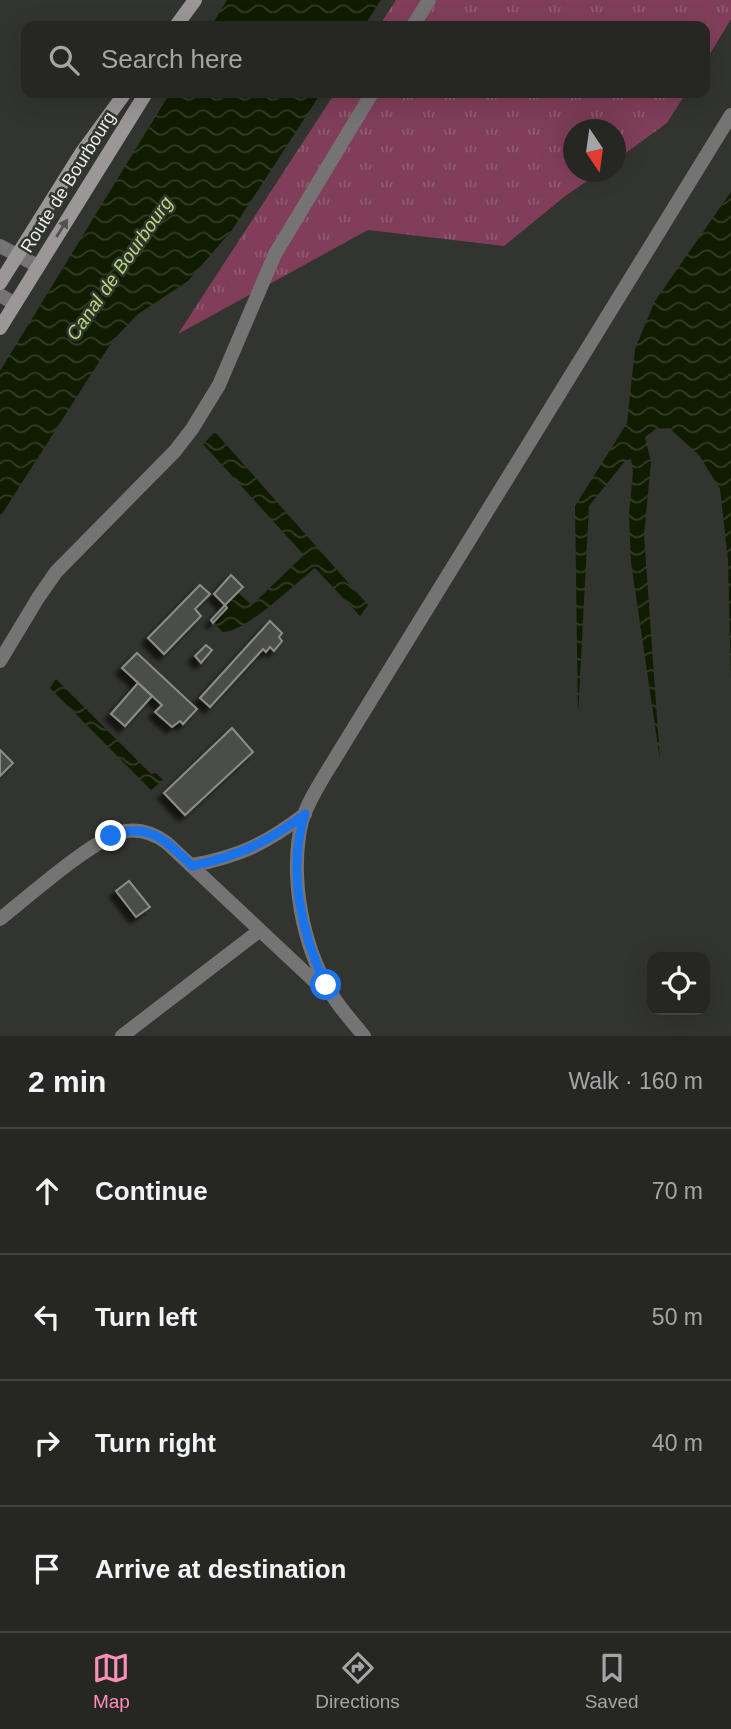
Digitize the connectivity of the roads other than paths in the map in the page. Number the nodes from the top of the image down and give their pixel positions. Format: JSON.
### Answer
{"nodes":[{"id":1,"x":195,"y":0,"type":"edge"},
{"id":2,"x":201,"y":0,"type":"edge"},
{"id":3,"x":429,"y":0,"type":"edge"},
{"id":4,"x":180,"y":21,"type":"edge"},
{"id":5,"x":190,"y":21,"type":"edge"},
{"id":6,"x":416,"y":21,"type":"edge"},
{"id":7,"x":121,"y":98,"type":"edge"},
{"id":8,"x":143,"y":98,"type":"edge"},
{"id":9,"x":369,"y":98,"type":"edge"},
{"id":10,"x":731,"y":116,"type":"edge"},
{"id":11,"x":0,"y":246,"type":"edge"},
{"id":12,"x":18,"y":254,"type":"junction"},
{"id":13,"x":38,"y":266,"type":"junction"},
{"id":14,"x":0,"y":283,"type":"edge"},
{"id":15,"x":0,"y":295,"type":"edge"},
{"id":16,"x":15,"y":304,"type":"junction"},
{"id":17,"x":0,"y":328,"type":"edge"},
{"id":18,"x":0,"y":662,"type":"edge"},
{"id":19,"x":305,"y":814,"type":"junction"},
{"id":20,"x":192,"y":866,"type":"junction"},
{"id":21,"x":0,"y":919,"type":"edge"},
{"id":22,"x":259,"y":931,"type":"junction"},
{"id":23,"x":334,"y":999,"type":"junction"},
{"id":24,"x":122,"y":1036,"type":"edge"},
{"id":25,"x":364,"y":1036,"type":"edge"}],
"edges":[{"from":1,"to":4,"type":"main road"},
{"from":2,"to":5,"type":"main road"},
{"from":3,"to":6,"type":"street"},
{"from":7,"to":12,"type":"main road","name":"Route de Bourbourg"},
{"from":13,"to":8,"type":"main road","name":"Route de Bourbourg","one_way":true},
{"from":9,"to":18,"type":"street"},
{"from":10,"to":19,"type":"street"},
{"from":11,"to":12,"type":"street"},
{"from":12,"to":13,"type":"street"},
{"from":12,"to":14,"type":"main road","name":"Route de Bourbourg"},
{"from":13,"to":16,"type":"main road","name":"Route de Bourbourg"},
{"from":15,"to":16,"type":"street"},
{"from":16,"to":17,"type":"main road","name":"Route de Bourbourg"},
{"from":19,"to":20,"type":"street"},
{"from":19,"to":23,"type":"street"},
{"from":20,"to":21,"type":"street"},
{"from":20,"to":22,"type":"street"},
{"from":22,"to":23,"type":"street"},
{"from":22,"to":24,"type":"street"},
{"from":23,"to":25,"type":"street"}]}
